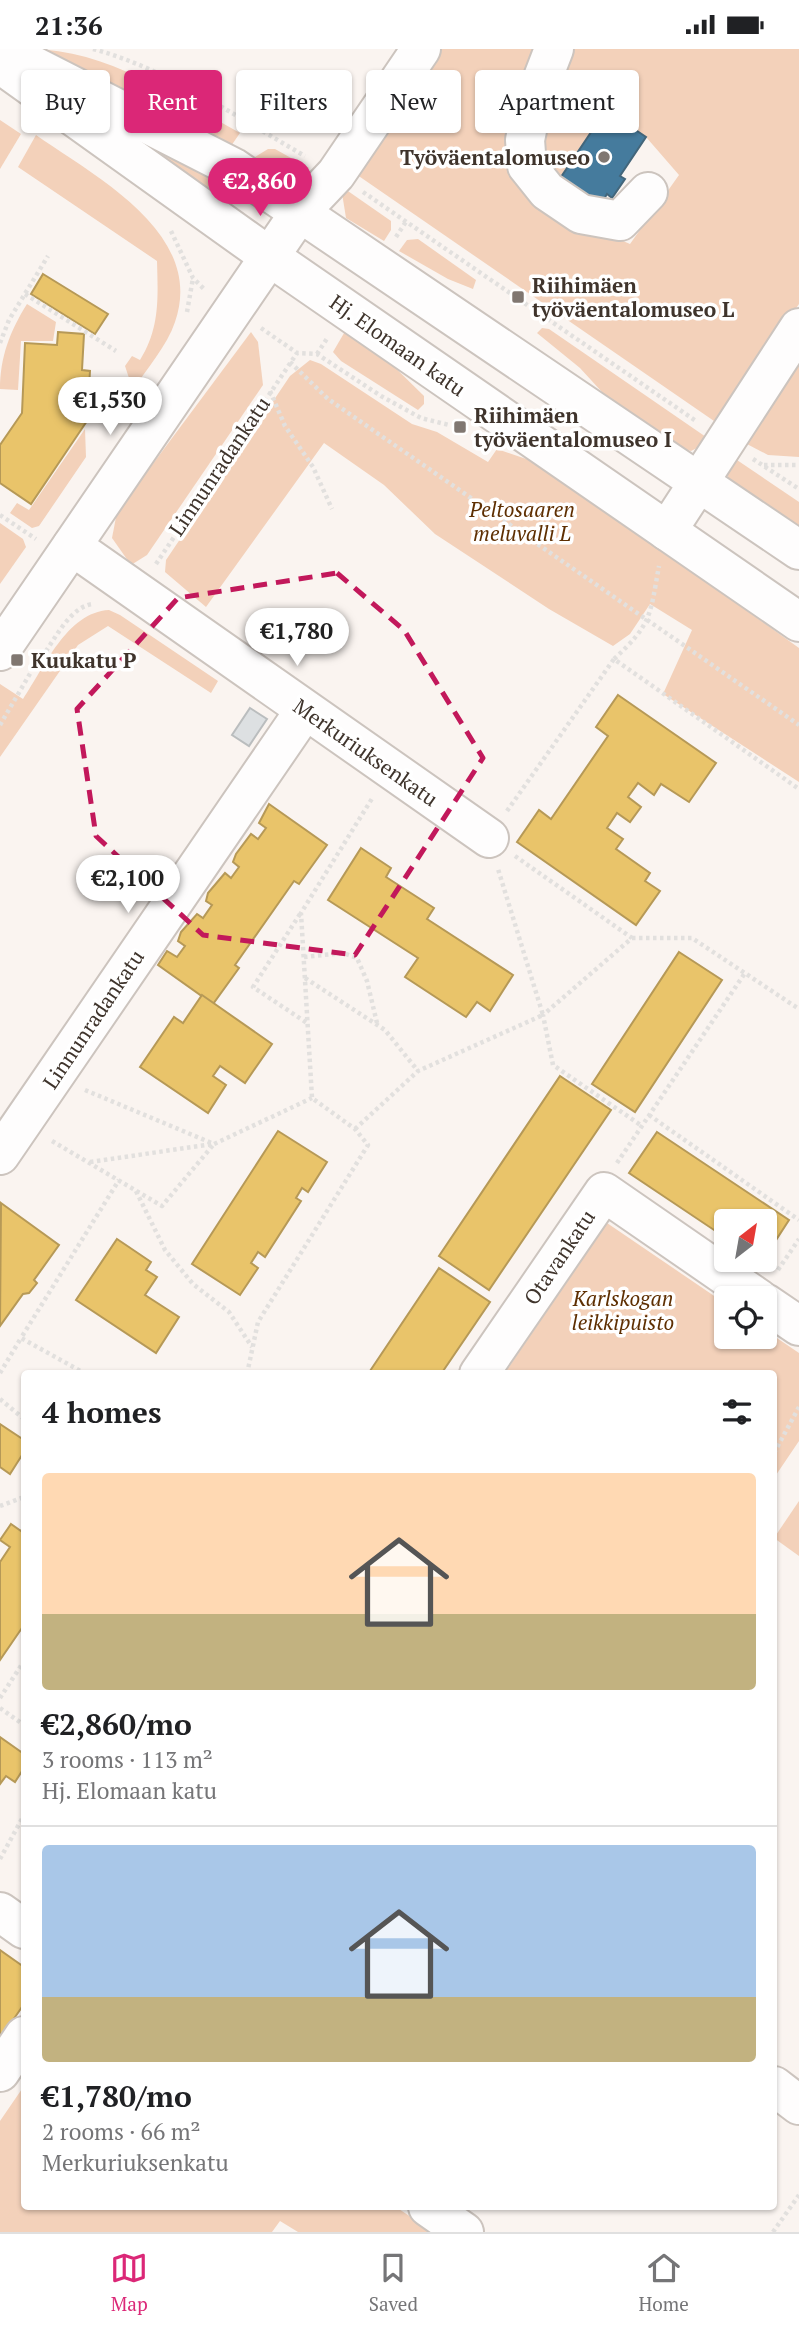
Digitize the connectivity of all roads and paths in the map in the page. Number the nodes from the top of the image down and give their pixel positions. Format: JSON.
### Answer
{"nodes":[{"id":1,"x":1,"y":49,"type":"edge"},
{"id":2,"x":93,"y":49,"type":"edge"},
{"id":3,"x":421,"y":49,"type":"edge"},
{"id":4,"x":554,"y":49,"type":"edge"},
{"id":5,"x":0,"y":64,"type":"edge"},
{"id":6,"x":336,"y":174,"type":"junction"},
{"id":7,"x":648,"y":192,"type":"dead end"},
{"id":8,"x":300,"y":212,"type":"junction"},
{"id":9,"x":48,"y":256,"type":"dead end"},
{"id":10,"x":270,"y":257,"type":"junction"},
{"id":11,"x":25,"y":294,"type":"junction"},
{"id":12,"x":799,"y":328,"type":"edge"},
{"id":13,"x":0,"y":343,"type":"edge"},
{"id":14,"x":116,"y":351,"type":"dead end"},
{"id":15,"x":297,"y":353,"type":"dead end"},
{"id":16,"x":290,"y":362,"type":"junction"},
{"id":17,"x":270,"y":391,"type":"junction"},
{"id":18,"x":723,"y":440,"type":"junction"},
{"id":19,"x":763,"y":465,"type":"junction"},
{"id":20,"x":799,"y":465,"type":"edge"},
{"id":21,"x":697,"y":480,"type":"junction"},
{"id":22,"x":799,"y":489,"type":"edge"},
{"id":23,"x":332,"y":509,"type":"dead end"},
{"id":24,"x":0,"y":515,"type":"edge"},
{"id":25,"x":667,"y":531,"type":"junction"},
{"id":26,"x":56,"y":544,"type":"junction"},
{"id":27,"x":799,"y":550,"type":"edge"},
{"id":28,"x":151,"y":602,"type":"junction"},
{"id":29,"x":100,"y":604,"type":"dead end"},
{"id":30,"x":649,"y":619,"type":"junction"},
{"id":31,"x":799,"y":622,"type":"edge"},
{"id":32,"x":0,"y":651,"type":"edge"},
{"id":33,"x":614,"y":659,"type":"junction"},
{"id":34,"x":305,"y":710,"type":"junction"},
{"id":35,"x":0,"y":725,"type":"edge"},
{"id":36,"x":799,"y":725,"type":"edge"},
{"id":37,"x":390,"y":769,"type":"junction"},
{"id":38,"x":799,"y":789,"type":"edge"},
{"id":39,"x":489,"y":838,"type":"junction"},
{"id":40,"x":301,"y":913,"type":"junction"},
{"id":41,"x":632,"y":939,"type":"junction"},
{"id":42,"x":304,"y":957,"type":"junction"},
{"id":43,"x":745,"y":973,"type":"junction"},
{"id":44,"x":305,"y":978,"type":"junction"},
{"id":45,"x":799,"y":1009,"type":"edge"},
{"id":46,"x":543,"y":1016,"type":"junction"},
{"id":47,"x":308,"y":1024,"type":"junction"},
{"id":48,"x":377,"y":1024,"type":"junction"},
{"id":49,"x":418,"y":1071,"type":"junction"},
{"id":50,"x":53,"y":1077,"type":"junction"},
{"id":51,"x":312,"y":1098,"type":"junction"},
{"id":52,"x":649,"y":1115,"type":"junction"},
{"id":53,"x":22,"y":1123,"type":"junction"},
{"id":54,"x":642,"y":1126,"type":"junction"},
{"id":55,"x":355,"y":1129,"type":"junction"},
{"id":56,"x":214,"y":1144,"type":"junction"},
{"id":57,"x":0,"y":1155,"type":"edge"},
{"id":58,"x":88,"y":1162,"type":"junction"},
{"id":59,"x":119,"y":1180,"type":"junction"},
{"id":60,"x":135,"y":1191,"type":"junction"},
{"id":61,"x":604,"y":1192,"type":"junction"},
{"id":62,"x":799,"y":1220,"type":"edge"},
{"id":63,"x":740,"y":1286,"type":"edge"},
{"id":64,"x":777,"y":1311,"type":"edge"},
{"id":65,"x":799,"y":1326,"type":"edge"},
{"id":66,"x":21,"y":1338,"type":"junction"},
{"id":67,"x":253,"y":1348,"type":"junction"},
{"id":68,"x":79,"y":1370,"type":"edge"},
{"id":69,"x":248,"y":1370,"type":"edge"},
{"id":70,"x":482,"y":1370,"type":"edge"},
{"id":71,"x":0,"y":1373,"type":"edge"},
{"id":72,"x":0,"y":1399,"type":"edge"},
{"id":73,"x":799,"y":1407,"type":"edge"},
{"id":74,"x":21,"y":1416,"type":"edge"},
{"id":75,"x":777,"y":1447,"type":"edge"},
{"id":76,"x":21,"y":1498,"type":"edge"},
{"id":77,"x":0,"y":1506,"type":"edge"},
{"id":78,"x":21,"y":1666,"type":"edge"},
{"id":79,"x":0,"y":1698,"type":"edge"},
{"id":80,"x":0,"y":1708,"type":"edge"},
{"id":81,"x":21,"y":1723,"type":"edge"},
{"id":82,"x":21,"y":1820,"type":"edge"},
{"id":83,"x":0,"y":1859,"type":"edge"},
{"id":84,"x":0,"y":1912,"type":"edge"},
{"id":85,"x":21,"y":1927,"type":"edge"},
{"id":86,"x":21,"y":2040,"type":"edge"},
{"id":87,"x":0,"y":2072,"type":"edge"},
{"id":88,"x":777,"y":2088,"type":"edge"},
{"id":89,"x":799,"y":2105,"type":"edge"},
{"id":90,"x":799,"y":2195,"type":"edge"},
{"id":91,"x":432,"y":2210,"type":"edge"},
{"id":92,"x":464,"y":2232,"type":"edge"},
{"id":93,"x":773,"y":2232,"type":"edge"}],
"edges":[{"from":1,"to":8,"type":"street"},
{"from":2,"to":6,"type":"path"},
{"from":3,"to":6,"type":"street"},
{"from":4,"to":7,"type":"street"},
{"from":5,"to":10,"type":"street","name":"Hj. Elomaan katu"},
{"from":6,"to":8,"type":"street"},
{"from":6,"to":18,"type":"path"},
{"from":8,"to":10,"type":"street"},
{"from":8,"to":21,"type":"street"},
{"from":9,"to":11,"type":"path"},
{"from":10,"to":25,"type":"street","name":"Hj. Elomaan katu"},
{"from":10,"to":26,"type":"street"},
{"from":11,"to":13,"type":"path"},
{"from":11,"to":14,"type":"path"},
{"from":12,"to":18,"type":"street"},
{"from":15,"to":16,"type":"path","name":"Linnunradankatu"},
{"from":16,"to":17,"type":"path","name":"Linnunradankatu"},
{"from":16,"to":30,"type":"path"},
{"from":17,"to":23,"type":"path"},
{"from":17,"to":28,"type":"path","name":"Linnunradankatu"},
{"from":18,"to":19,"type":"path"},
{"from":18,"to":21,"type":"street"},
{"from":19,"to":20,"type":"path"},
{"from":19,"to":22,"type":"path"},
{"from":21,"to":25,"type":"street"},
{"from":21,"to":27,"type":"street"},
{"from":24,"to":26,"type":"path"},
{"from":25,"to":30,"type":"path"},
{"from":25,"to":31,"type":"street","name":"Hj. Elomaan katu"},
{"from":26,"to":28,"type":"street","name":"Merkuriuksenkatu"},
{"from":26,"to":32,"type":"street"},
{"from":28,"to":34,"type":"street","name":"Merkuriuksenkatu"},
{"from":29,"to":35,"type":"path"},
{"from":30,"to":33,"type":"path"},
{"from":30,"to":36,"type":"path"},
{"from":33,"to":38,"type":"path"},
{"from":33,"to":39,"type":"path"},
{"from":34,"to":37,"type":"street","name":"Merkuriuksenkatu"},
{"from":34,"to":50,"type":"street","name":"Linnunradankatu"},
{"from":37,"to":39,"type":"street","name":"Merkuriuksenkatu"},
{"from":37,"to":40,"type":"path"},
{"from":39,"to":41,"type":"path"},
{"from":39,"to":46,"type":"path"},
{"from":40,"to":42,"type":"path"},
{"from":40,"to":47,"type":"path"},
{"from":41,"to":43,"type":"path"},
{"from":41,"to":46,"type":"path"},
{"from":42,"to":44,"type":"path"},
{"from":42,"to":48,"type":"path"},
{"from":43,"to":45,"type":"path"},
{"from":43,"to":52,"type":"path"},
{"from":44,"to":47,"type":"path"},
{"from":44,"to":48,"type":"path"},
{"from":46,"to":49,"type":"path"},
{"from":46,"to":54,"type":"path"},
{"from":47,"to":51,"type":"path"},
{"from":48,"to":49,"type":"path"},
{"from":49,"to":55,"type":"path"},
{"from":50,"to":53,"type":"street","name":"Linnunradankatu"},
{"from":50,"to":56,"type":"path"},
{"from":51,"to":55,"type":"path"},
{"from":51,"to":56,"type":"path"},
{"from":52,"to":54,"type":"path"},
{"from":52,"to":62,"type":"path"},
{"from":53,"to":57,"type":"street","name":"Linnunradankatu"},
{"from":53,"to":58,"type":"path"},
{"from":54,"to":61,"type":"path"},
{"from":55,"to":67,"type":"path"},
{"from":56,"to":58,"type":"path"},
{"from":56,"to":60,"type":"path"},
{"from":58,"to":59,"type":"path"},
{"from":59,"to":60,"type":"path"},
{"from":59,"to":66,"type":"path"},
{"from":60,"to":67,"type":"path"},
{"from":61,"to":63,"type":"street","name":"Otavankatu"},
{"from":61,"to":70,"type":"street","name":"Otavankatu"},
{"from":64,"to":65,"type":"street"},
{"from":66,"to":68,"type":"path"},
{"from":66,"to":71,"type":"path"},
{"from":67,"to":69,"type":"path"},
{"from":72,"to":74,"type":"path"},
{"from":73,"to":75,"type":"path"},
{"from":76,"to":77,"type":"path"},
{"from":78,"to":79,"type":"path"},
{"from":80,"to":81,"type":"path"},
{"from":82,"to":83,"type":"path"},
{"from":84,"to":85,"type":"street"},
{"from":86,"to":87,"type":"street"},
{"from":88,"to":89,"type":"street"},
{"from":90,"to":93,"type":"path"},
{"from":91,"to":92,"type":"street"}]}
